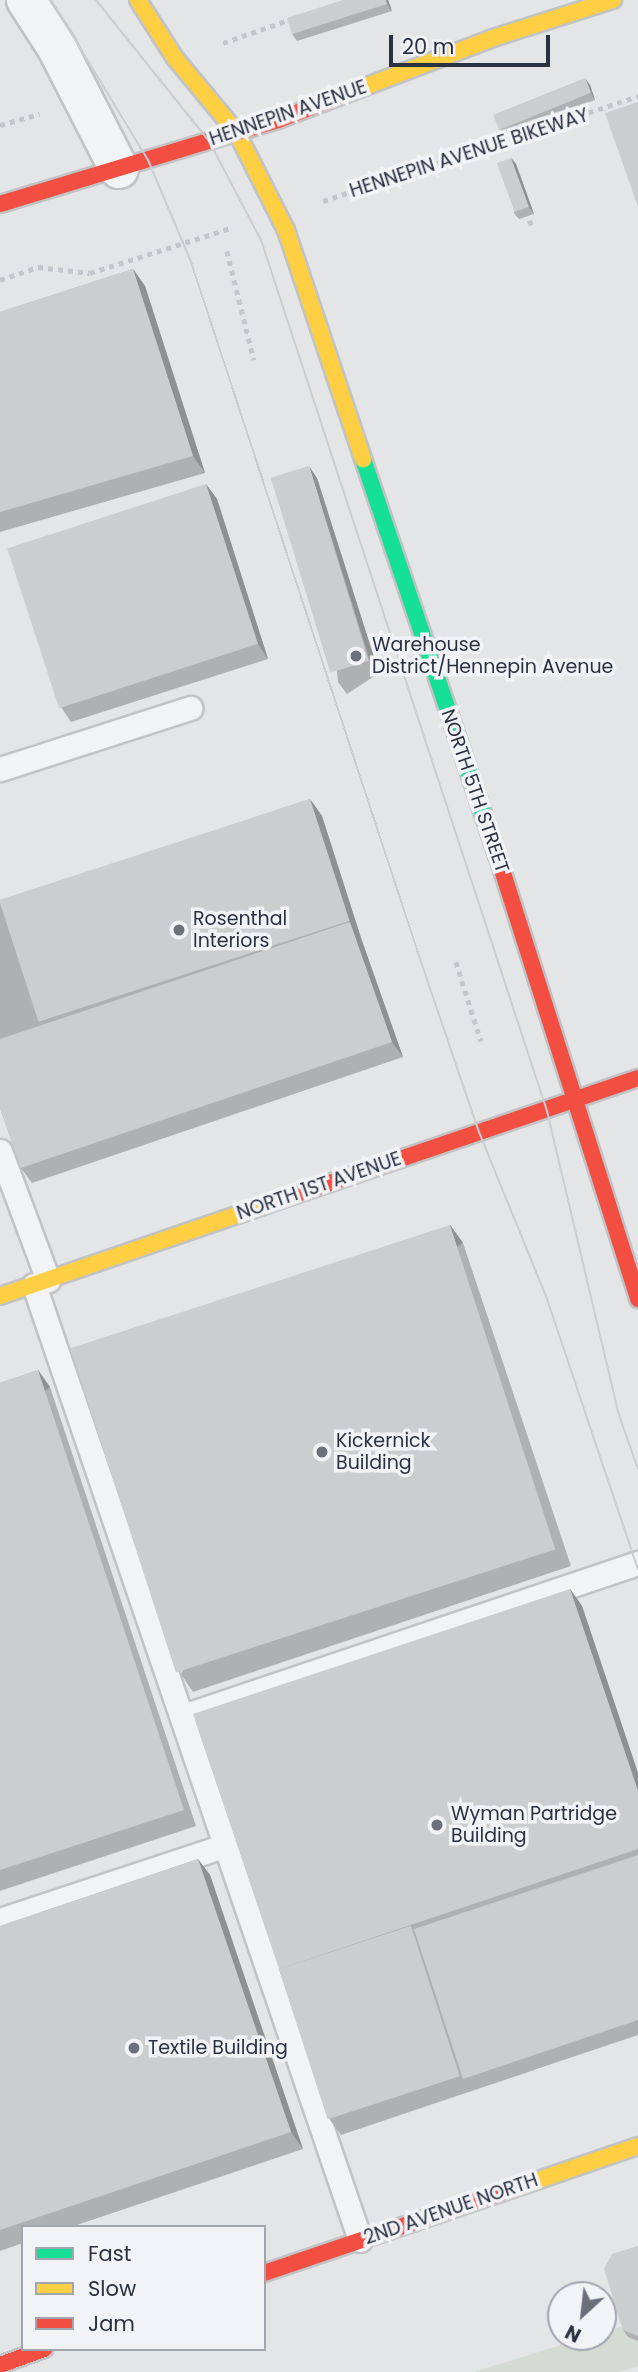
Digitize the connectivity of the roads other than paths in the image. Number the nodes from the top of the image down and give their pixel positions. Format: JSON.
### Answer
{"nodes":[{"id":1,"x":26,"y":0,"type":"edge"},
{"id":2,"x":138,"y":0,"type":"edge"},
{"id":3,"x":613,"y":0,"type":"edge"},
{"id":4,"x":587,"y":4,"type":"edge"},
{"id":5,"x":237,"y":133,"type":"junction"},
{"id":6,"x":120,"y":169,"type":"junction"},
{"id":7,"x":0,"y":204,"type":"edge"},
{"id":8,"x":190,"y":708,"type":"dead end"},
{"id":9,"x":0,"y":769,"type":"edge"},
{"id":10,"x":638,"y":1078,"type":"edge"},
{"id":11,"x":574,"y":1098,"type":"junction"},
{"id":12,"x":0,"y":1151,"type":"edge"},
{"id":13,"x":41,"y":1282,"type":"junction"},
{"id":14,"x":0,"y":1296,"type":"edge"},
{"id":15,"x":638,"y":1299,"type":"edge"},
{"id":16,"x":638,"y":1563,"type":"edge"},
{"id":17,"x":183,"y":1716,"type":"junction"},
{"id":18,"x":227,"y":1845,"type":"junction"},
{"id":19,"x":0,"y":1920,"type":"edge"},
{"id":20,"x":638,"y":2147,"type":"edge"},
{"id":21,"x":360,"y":2240,"type":"junction"},
{"id":22,"x":266,"y":2272,"type":"edge"},
{"id":23,"x":38,"y":2351,"type":"edge"},
{"id":24,"x":0,"y":2365,"type":"edge"}],
"edges":[{"from":1,"to":6,"type":"street"},
{"from":2,"to":5,"type":"street","name":"NORTH 5TH STREET"},
{"from":3,"to":4,"type":"street","name":"HENNEPIN AVENUE"},
{"from":4,"to":5,"type":"street","name":"HENNEPIN AVENUE"},
{"from":5,"to":6,"type":"street","name":"HENNEPIN AVENUE"},
{"from":5,"to":11,"type":"street","name":"NORTH 5TH STREET"},
{"from":6,"to":7,"type":"street","name":"HENNEPIN AVENUE"},
{"from":8,"to":9,"type":"lane"},
{"from":10,"to":11,"type":"street","name":"NORTH 1ST AVENUE"},
{"from":11,"to":13,"type":"street","name":"NORTH 1ST AVENUE"},
{"from":11,"to":15,"type":"street","name":"NORTH 5TH STREET"},
{"from":12,"to":13,"type":"lane"},
{"from":13,"to":14,"type":"street","name":"NORTH 1ST AVENUE"},
{"from":13,"to":17,"type":"lane"},
{"from":16,"to":17,"type":"lane"},
{"from":17,"to":18,"type":"lane"},
{"from":18,"to":19,"type":"lane"},
{"from":18,"to":21,"type":"lane"},
{"from":20,"to":21,"type":"street","name":"2ND AVENUE NORTH"},
{"from":21,"to":22,"type":"street","name":"2ND AVENUE NORTH"},
{"from":23,"to":24,"type":"street"}]}
